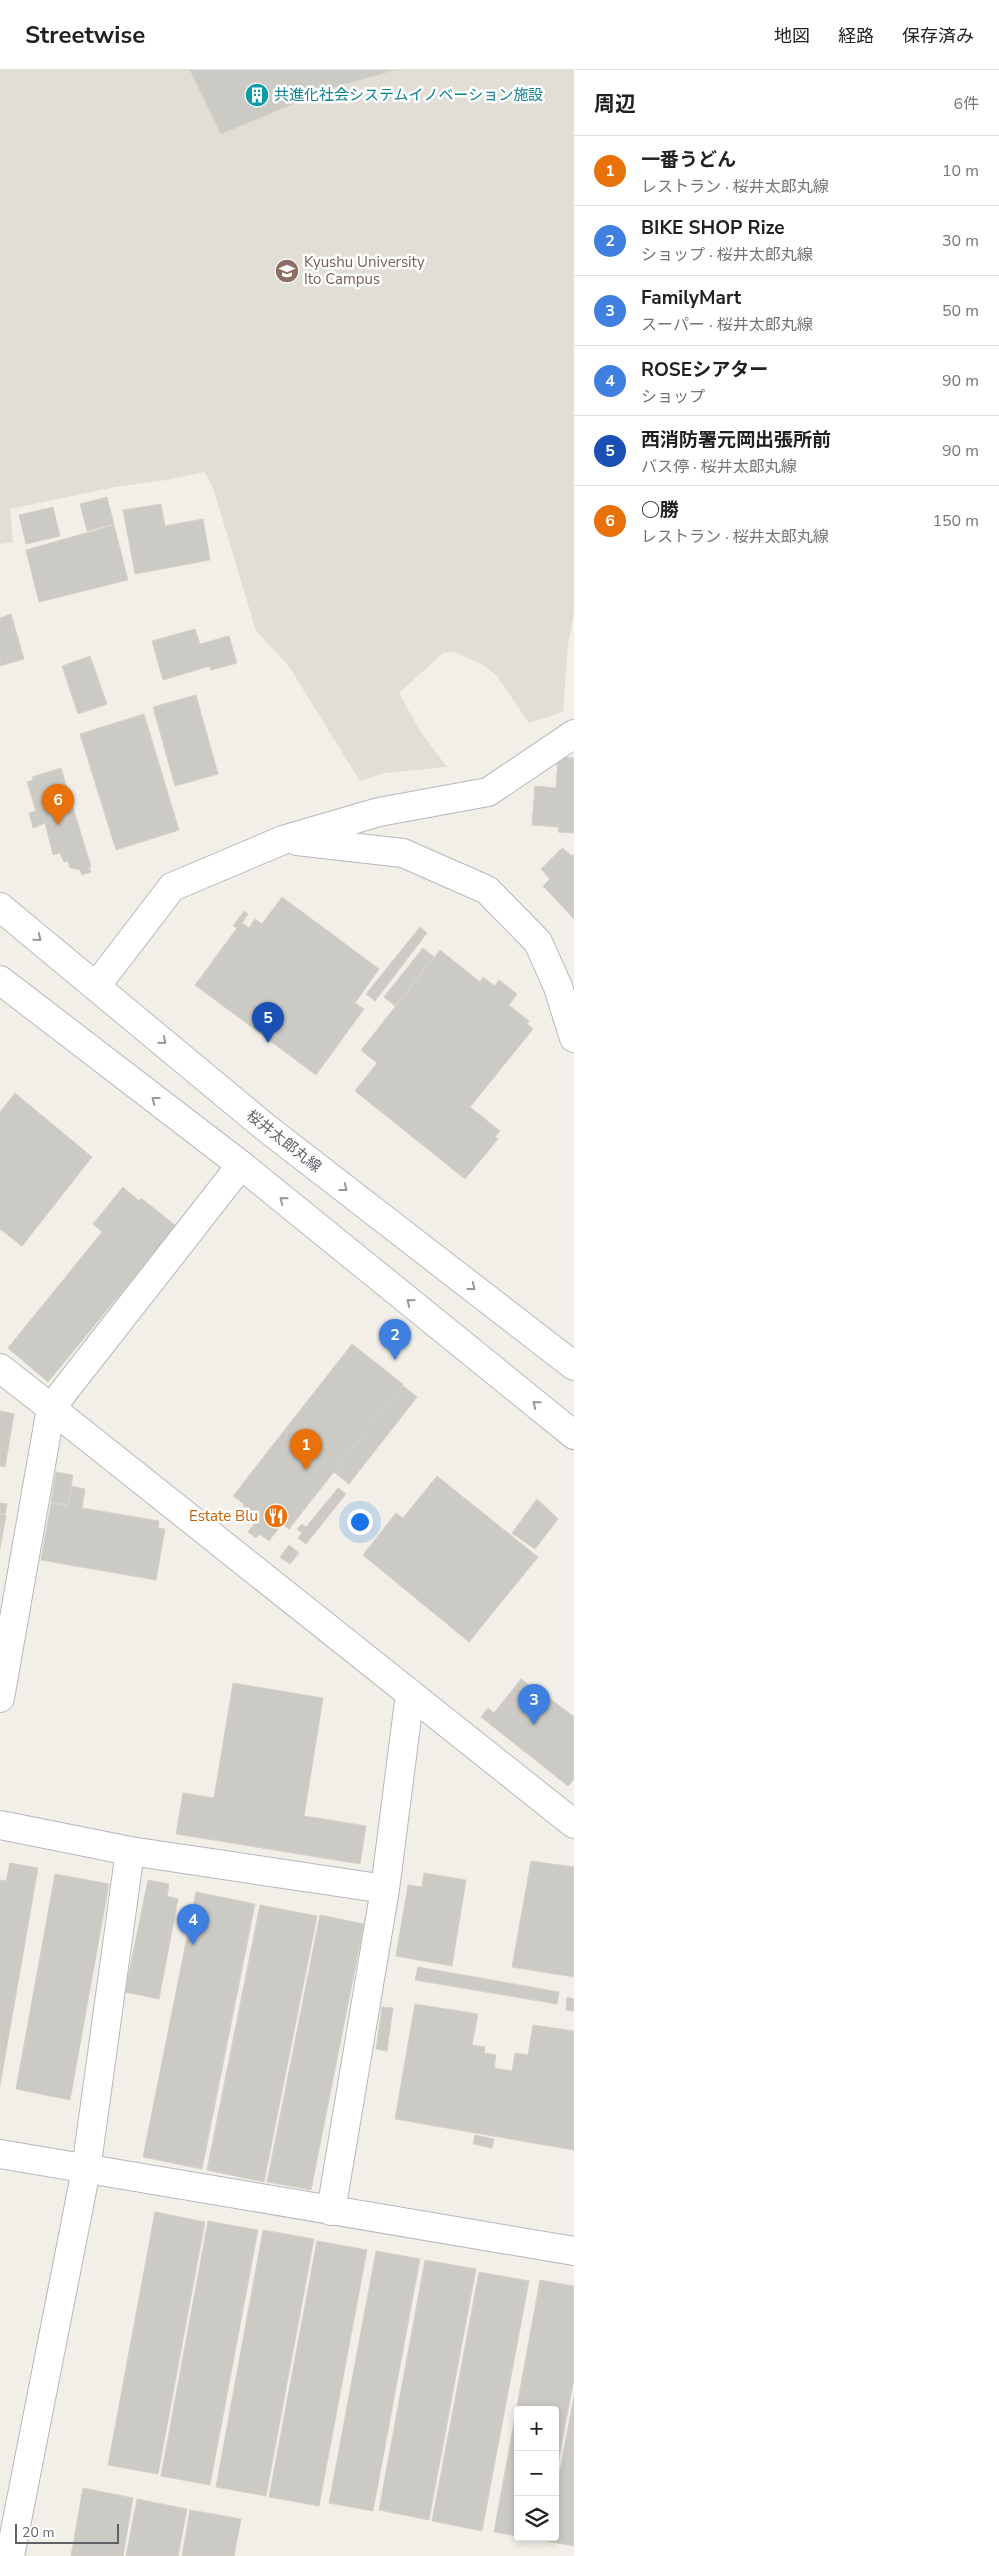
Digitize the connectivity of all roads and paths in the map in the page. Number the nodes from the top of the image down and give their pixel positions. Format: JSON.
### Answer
{"nodes":[{"id":1,"x":574,"y":734,"type":"edge"},
{"id":2,"x":283,"y":840,"type":"junction"},
{"id":3,"x":0,"y":907,"type":"edge"},
{"id":4,"x":0,"y":980,"type":"edge"},
{"id":5,"x":97,"y":985,"type":"junction"},
{"id":6,"x":574,"y":1038,"type":"edge"},
{"id":7,"x":241,"y":1165,"type":"junction"},
{"id":8,"x":574,"y":1366,"type":"edge"},
{"id":9,"x":0,"y":1368,"type":"edge"},
{"id":10,"x":51,"y":1408,"type":"junction"},
{"id":11,"x":574,"y":1435,"type":"edge"},
{"id":12,"x":410,"y":1694,"type":"junction"},
{"id":13,"x":0,"y":1698,"type":"edge"},
{"id":14,"x":574,"y":1824,"type":"edge"},
{"id":15,"x":0,"y":1825,"type":"edge"},
{"id":16,"x":130,"y":1851,"type":"junction"},
{"id":17,"x":385,"y":1889,"type":"junction"},
{"id":18,"x":0,"y":2154,"type":"edge"},
{"id":19,"x":86,"y":2170,"type":"junction"},
{"id":20,"x":331,"y":2211,"type":"junction"},
{"id":21,"x":574,"y":2251,"type":"edge"},
{"id":22,"x":10,"y":2556,"type":"edge"}],
"edges":[{"from":1,"to":2,"type":"street"},
{"from":2,"to":5,"type":"street"},
{"from":2,"to":6,"type":"street"},
{"from":3,"to":5,"type":"street","name":"桜井太郎丸線","one_way":true},
{"from":7,"to":4,"type":"street","one_way":true},
{"from":5,"to":8,"type":"street","name":"桜井太郎丸線","one_way":true},
{"from":7,"to":10,"type":"street"},
{"from":11,"to":7,"type":"street","one_way":true},
{"from":9,"to":10,"type":"street"},
{"from":10,"to":12,"type":"street"},
{"from":10,"to":13,"type":"street"},
{"from":12,"to":14,"type":"street"},
{"from":12,"to":17,"type":"street"},
{"from":15,"to":16,"type":"street"},
{"from":16,"to":17,"type":"street"},
{"from":16,"to":19,"type":"street"},
{"from":17,"to":20,"type":"street"},
{"from":18,"to":19,"type":"street"},
{"from":19,"to":20,"type":"street"},
{"from":19,"to":22,"type":"street"},
{"from":20,"to":21,"type":"street"}]}
